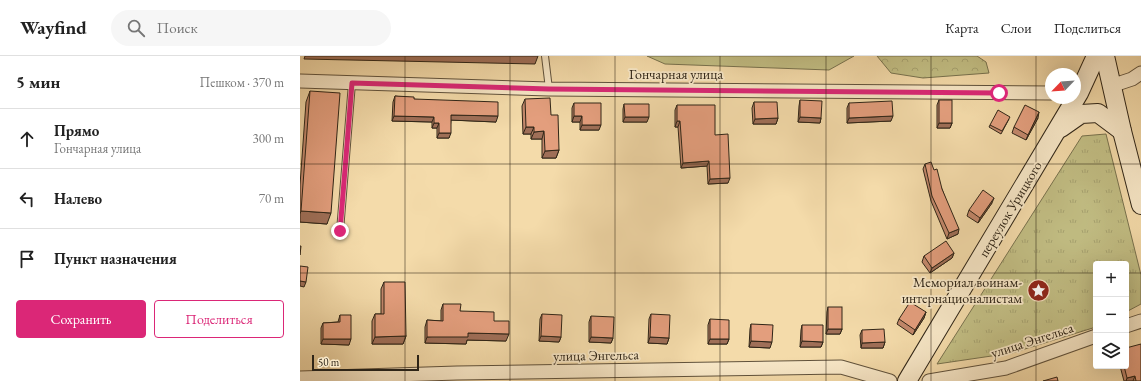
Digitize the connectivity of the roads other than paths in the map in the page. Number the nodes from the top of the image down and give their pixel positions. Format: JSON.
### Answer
{"nodes":[{"id":1,"x":545,"y":56,"type":"edge"},
{"id":2,"x":1096,"y":56,"type":"edge"},
{"id":3,"x":1105,"y":56,"type":"edge"},
{"id":4,"x":1141,"y":73,"type":"edge"},
{"id":5,"x":300,"y":82,"type":"edge"},
{"id":6,"x":352,"y":83,"type":"junction"},
{"id":7,"x":1081,"y":85,"type":"edge"},
{"id":8,"x":1111,"y":86,"type":"junction"},
{"id":9,"x":549,"y":89,"type":"junction"},
{"id":10,"x":1045,"y":93,"type":"edge"},
{"id":11,"x":1071,"y":104,"type":"edge"},
{"id":12,"x":1056,"y":130,"type":"junction"},
{"id":13,"x":1122,"y":131,"type":"junction"},
{"id":14,"x":1141,"y":205,"type":"edge"},
{"id":15,"x":340,"y":231,"type":"dead end"},
{"id":16,"x":1141,"y":321,"type":"edge"},
{"id":17,"x":1129,"y":325,"type":"edge"},
{"id":18,"x":1093,"y":337,"type":"edge"},
{"id":19,"x":300,"y":378,"type":"edge"},
{"id":20,"x":890,"y":381,"type":"edge"},
{"id":21,"x":907,"y":381,"type":"edge"},
{"id":22,"x":929,"y":381,"type":"edge"}],
"edges":[{"from":1,"to":9,"type":"lane"},
{"from":2,"to":7,"type":"street","name":"переулок Урицкого"},
{"from":3,"to":8,"type":"street"},
{"from":4,"to":8,"type":"street"},
{"from":5,"to":6,"type":"street","name":"Гончарная улица"},
{"from":6,"to":9,"type":"street","name":"Гончарная улица"},
{"from":6,"to":15,"type":"lane"},
{"from":8,"to":13,"type":"street"},
{"from":9,"to":10,"type":"street","name":"Гончарная улица"},
{"from":11,"to":12,"type":"street","name":"переулок Урицкого"},
{"from":12,"to":13,"type":"street"},
{"from":12,"to":21,"type":"street","name":"переулок Урицкого"},
{"from":13,"to":14,"type":"street"},
{"from":16,"to":17,"type":"street"},
{"from":18,"to":22,"type":"street","name":"улица Энгельса"},
{"from":19,"to":20,"type":"street","name":"улица Энгельса"}]}
